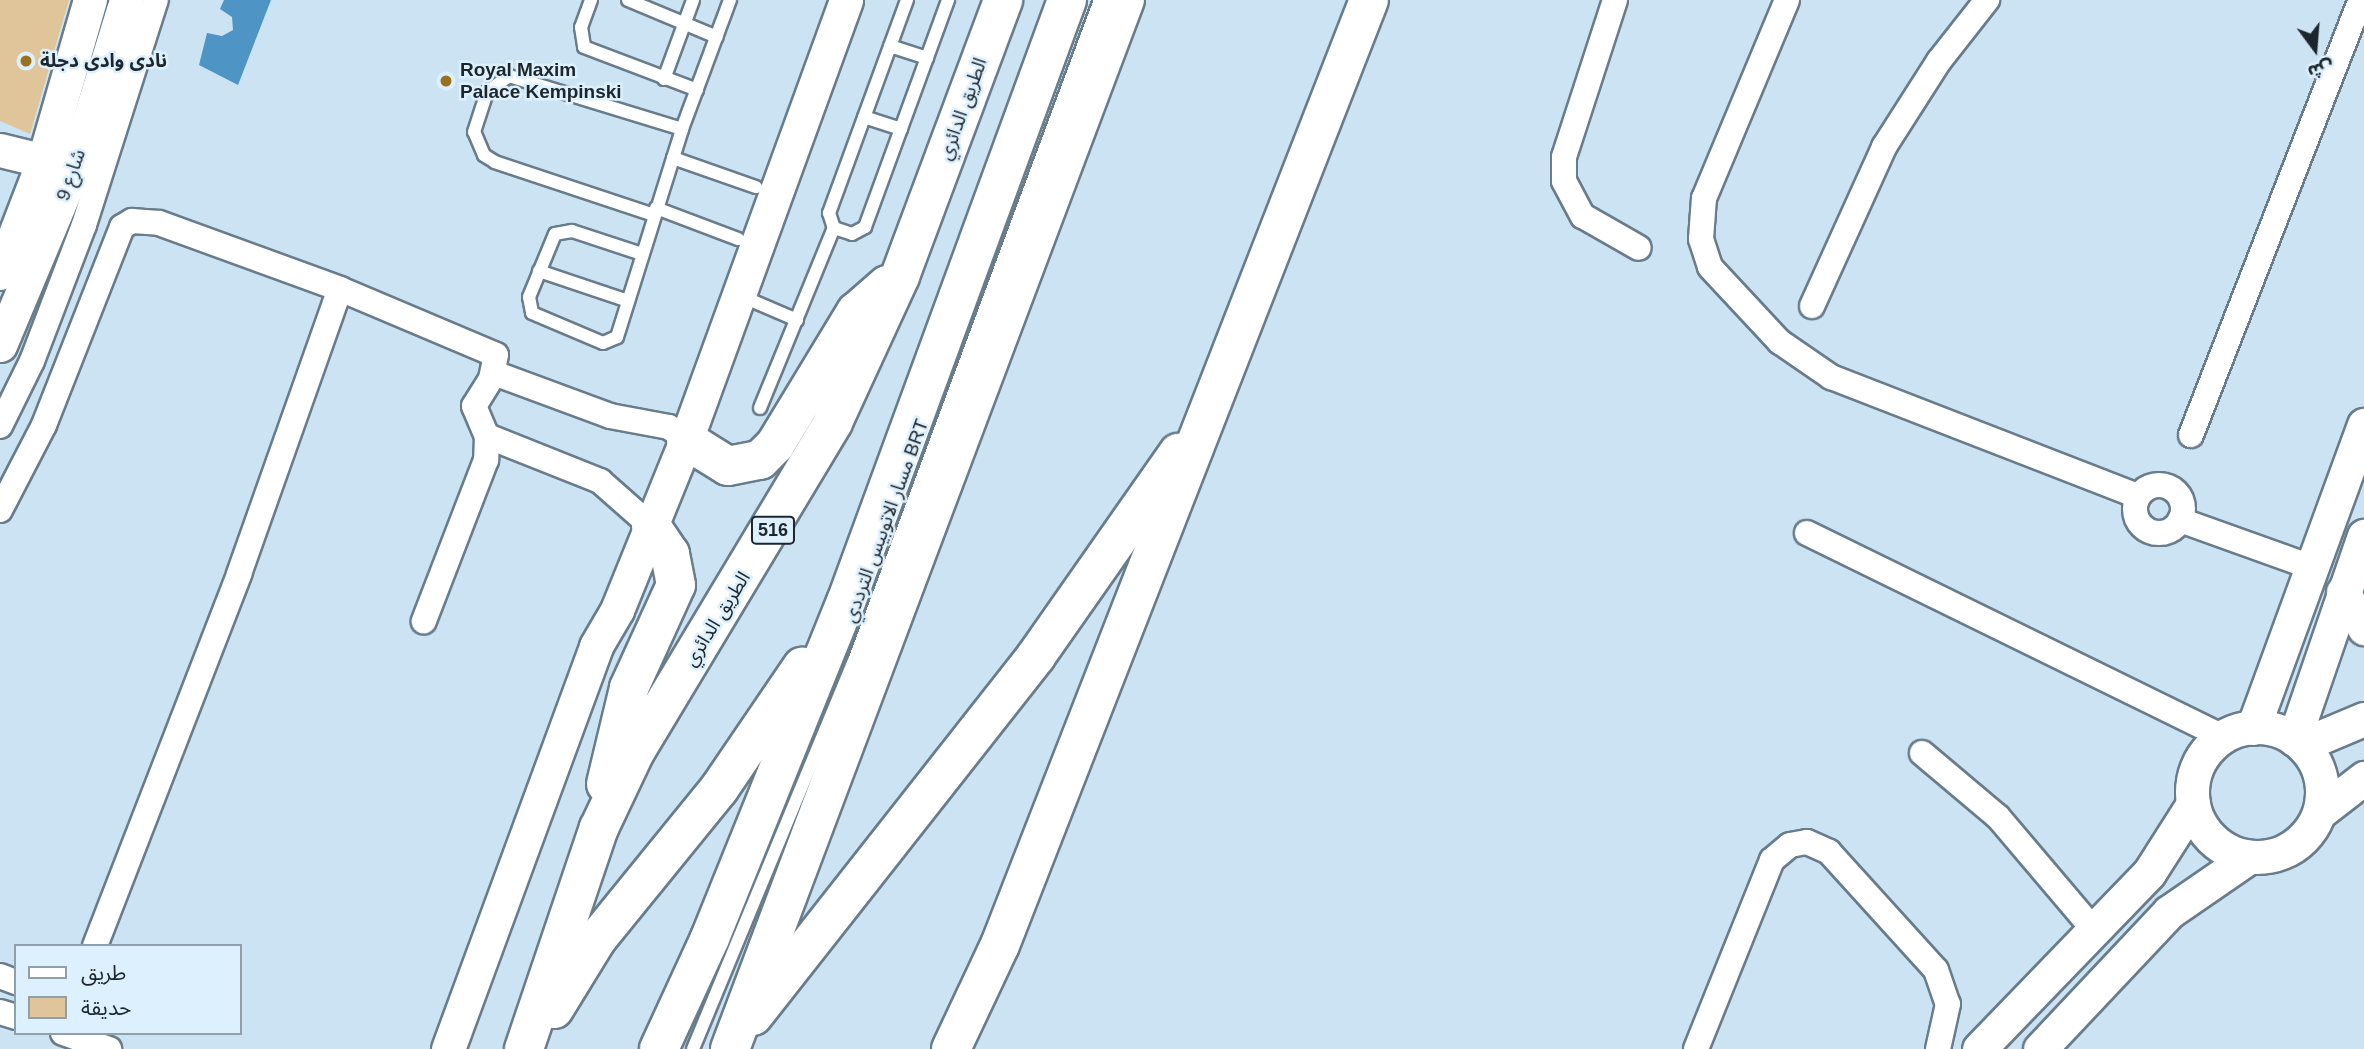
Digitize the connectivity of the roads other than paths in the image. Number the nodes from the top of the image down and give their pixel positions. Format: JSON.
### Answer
{"nodes":[{"id":1,"x":90,"y":0,"type":"edge"},
{"id":2,"x":125,"y":0,"type":"edge"},
{"id":3,"x":156,"y":0,"type":"edge"},
{"id":4,"x":591,"y":0,"type":"edge"},
{"id":5,"x":628,"y":0,"type":"edge"},
{"id":6,"x":693,"y":0,"type":"edge"},
{"id":7,"x":730,"y":0,"type":"edge"},
{"id":8,"x":907,"y":0,"type":"edge"},
{"id":9,"x":948,"y":0,"type":"edge"},
{"id":10,"x":1003,"y":0,"type":"edge"},
{"id":11,"x":1067,"y":0,"type":"edge"},
{"id":12,"x":1100,"y":0,"type":"edge"},
{"id":13,"x":1125,"y":0,"type":"edge"},
{"id":14,"x":1369,"y":0,"type":"edge"},
{"id":15,"x":1615,"y":0,"type":"edge"},
{"id":16,"x":1787,"y":0,"type":"edge"},
{"id":17,"x":1987,"y":0,"type":"edge"},
{"id":18,"x":2361,"y":0,"type":"edge"},
{"id":19,"x":837,"y":1,"type":"edge"},
{"id":20,"x":684,"y":24,"type":"junction"},
{"id":21,"x":717,"y":37,"type":"junction"},
{"id":22,"x":890,"y":46,"type":"junction"},
{"id":23,"x":927,"y":58,"type":"junction"},
{"id":24,"x":664,"y":79,"type":"junction"},
{"id":25,"x":697,"y":90,"type":"junction"},
{"id":26,"x":864,"y":117,"type":"junction"},
{"id":27,"x":901,"y":128,"type":"junction"},
{"id":28,"x":682,"y":129,"type":"junction"},
{"id":29,"x":0,"y":150,"type":"edge"},
{"id":30,"x":673,"y":158,"type":"junction"},
{"id":31,"x":59,"y":164,"type":"junction"},
{"id":32,"x":756,"y":187,"type":"junction"},
{"id":33,"x":655,"y":211,"type":"junction"},
{"id":34,"x":834,"y":228,"type":"junction"},
{"id":35,"x":738,"y":239,"type":"junction"},
{"id":36,"x":1639,"y":248,"type":"dead end"},
{"id":37,"x":642,"y":254,"type":"junction"},
{"id":38,"x":538,"y":271,"type":"junction"},
{"id":39,"x":0,"y":273,"type":"edge"},
{"id":40,"x":900,"y":276,"type":"junction"},
{"id":41,"x":340,"y":289,"type":"junction"},
{"id":42,"x":737,"y":294,"type":"junction"},
{"id":43,"x":628,"y":301,"type":"junction"},
{"id":44,"x":1812,"y":306,"type":"dead end"},
{"id":45,"x":797,"y":320,"type":"junction"},
{"id":46,"x":0,"y":345,"type":"edge"},
{"id":47,"x":494,"y":373,"type":"junction"},
{"id":48,"x":1221,"y":388,"type":"junction"},
{"id":49,"x":760,"y":408,"type":"dead end"},
{"id":50,"x":2364,"y":425,"type":"edge"},
{"id":51,"x":0,"y":426,"type":"edge"},
{"id":52,"x":678,"y":433,"type":"junction"},
{"id":53,"x":2191,"y":435,"type":"dead end"},
{"id":54,"x":487,"y":436,"type":"junction"},
{"id":55,"x":2138,"y":496,"type":"junction"},
{"id":56,"x":0,"y":510,"type":"edge"},
{"id":57,"x":645,"y":519,"type":"junction"},
{"id":58,"x":2180,"y":520,"type":"junction"},
{"id":59,"x":1807,"y":533,"type":"dead end"},
{"id":60,"x":2364,"y":536,"type":"edge"},
{"id":61,"x":2314,"y":568,"type":"junction"},
{"id":62,"x":2343,"y":592,"type":"junction"},
{"id":63,"x":846,"y":602,"type":"junction"},
{"id":64,"x":424,"y":621,"type":"dead end"},
{"id":65,"x":2364,"y":628,"type":"edge"},
{"id":66,"x":2364,"y":719,"type":"edge"},
{"id":67,"x":2238,"y":732,"type":"junction"},
{"id":68,"x":2298,"y":742,"type":"junction"},
{"id":69,"x":1922,"y":753,"type":"dead end"},
{"id":70,"x":2364,"y":778,"type":"edge"},
{"id":71,"x":2193,"y":804,"type":"junction"},
{"id":72,"x":2320,"y":812,"type":"junction"},
{"id":73,"x":599,"y":828,"type":"junction"},
{"id":74,"x":2249,"y":857,"type":"junction"},
{"id":75,"x":2094,"y":930,"type":"junction"},
{"id":76,"x":96,"y":944,"type":"edge"},
{"id":77,"x":69,"y":1035,"type":"edge"},
{"id":78,"x":733,"y":1043,"type":"edge"},
{"id":79,"x":109,"y":1049,"type":"edge"},
{"id":80,"x":447,"y":1049,"type":"edge"},
{"id":81,"x":524,"y":1049,"type":"edge"},
{"id":82,"x":530,"y":1049,"type":"edge"},
{"id":83,"x":659,"y":1049,"type":"edge"},
{"id":84,"x":692,"y":1049,"type":"edge"},
{"id":85,"x":951,"y":1049,"type":"edge"},
{"id":86,"x":1696,"y":1049,"type":"edge"},
{"id":87,"x":1938,"y":1049,"type":"edge"},
{"id":88,"x":1979,"y":1049,"type":"edge"},
{"id":89,"x":2040,"y":1049,"type":"edge"}],
"edges":[{"from":1,"to":31,"type":"street","name":"شارع 9"},
{"from":2,"to":31,"type":"street","name":"شارع 9"},
{"from":3,"to":51,"type":"street"},
{"from":4,"to":24,"type":"lane"},
{"from":5,"to":20,"type":"lane"},
{"from":6,"to":20,"type":"lane"},
{"from":7,"to":21,"type":"lane"},
{"from":8,"to":22,"type":"lane"},
{"from":9,"to":23,"type":"lane"},
{"from":10,"to":40,"type":"highway","name":"الطريق الدائري","number":"516"},
{"from":11,"to":63,"type":"highway"},
{"from":12,"to":84,"type":"lane","name":"مسار الاتوبيس الترددي BRT"},
{"from":13,"to":78,"type":"highway"},
{"from":14,"to":48,"type":"highway"},
{"from":15,"to":36,"type":"street"},
{"from":16,"to":55,"type":"street"},
{"from":17,"to":44,"type":"street"},
{"from":18,"to":53,"type":"street"},
{"from":19,"to":32,"type":"street"},
{"from":19,"to":42,"type":"street"},
{"from":20,"to":21,"type":"lane"},
{"from":20,"to":24,"type":"lane"},
{"from":21,"to":25,"type":"lane"},
{"from":22,"to":23,"type":"lane"},
{"from":22,"to":26,"type":"lane"},
{"from":23,"to":27,"type":"lane"},
{"from":24,"to":25,"type":"lane"},
{"from":25,"to":28,"type":"lane"},
{"from":26,"to":27,"type":"lane"},
{"from":26,"to":34,"type":"lane"},
{"from":27,"to":34,"type":"lane"},
{"from":28,"to":30,"type":"lane"},
{"from":28,"to":33,"type":"lane"},
{"from":29,"to":31,"type":"street"},
{"from":30,"to":32,"type":"lane"},
{"from":30,"to":33,"type":"lane"},
{"from":31,"to":39,"type":"street","name":"شارع 9"},
{"from":31,"to":46,"type":"street","name":"شارع 9"},
{"from":32,"to":35,"type":"street"},
{"from":33,"to":35,"type":"lane"},
{"from":33,"to":37,"type":"lane"},
{"from":34,"to":45,"type":"lane"},
{"from":35,"to":52,"type":"street"},
{"from":37,"to":38,"type":"lane"},
{"from":37,"to":43,"type":"lane"},
{"from":38,"to":43,"type":"lane"},
{"from":38,"to":43,"type":"lane"},
{"from":40,"to":52,"type":"highway"},
{"from":40,"to":73,"type":"highway","name":"الطريق الدائري","number":"516"},
{"from":41,"to":47,"type":"street"},
{"from":41,"to":56,"type":"street"},
{"from":41,"to":76,"type":"street"},
{"from":42,"to":45,"type":"lane"},
{"from":42,"to":52,"type":"street"},
{"from":45,"to":49,"type":"lane"},
{"from":47,"to":52,"type":"street"},
{"from":47,"to":54,"type":"street"},
{"from":48,"to":78,"type":"highway"},
{"from":48,"to":85,"type":"highway"},
{"from":50,"to":61,"type":"street"},
{"from":52,"to":57,"type":"street"},
{"from":54,"to":57,"type":"street"},
{"from":54,"to":64,"type":"street"},
{"from":55,"to":58,"type":"street"},
{"from":55,"to":58,"type":"street"},
{"from":57,"to":73,"type":"highway"},
{"from":57,"to":80,"type":"street"},
{"from":58,"to":61,"type":"street"},
{"from":59,"to":67,"type":"street"},
{"from":60,"to":62,"type":"street"},
{"from":61,"to":67,"type":"street"},
{"from":62,"to":65,"type":"street"},
{"from":62,"to":68,"type":"street"},
{"from":63,"to":82,"type":"highway"},
{"from":63,"to":83,"type":"highway"},
{"from":66,"to":68,"type":"street"},
{"from":67,"to":68,"type":"street"},
{"from":67,"to":71,"type":"street"},
{"from":68,"to":72,"type":"street"},
{"from":69,"to":75,"type":"street"},
{"from":70,"to":72,"type":"street"},
{"from":71,"to":74,"type":"street"},
{"from":71,"to":75,"type":"street"},
{"from":72,"to":74,"type":"street"},
{"from":73,"to":81,"type":"highway","name":"الطريق الدائري","number":"516"},
{"from":74,"to":89,"type":"street"},
{"from":75,"to":88,"type":"street"},
{"from":77,"to":79,"type":"street"},
{"from":86,"to":87,"type":"street"}]}
